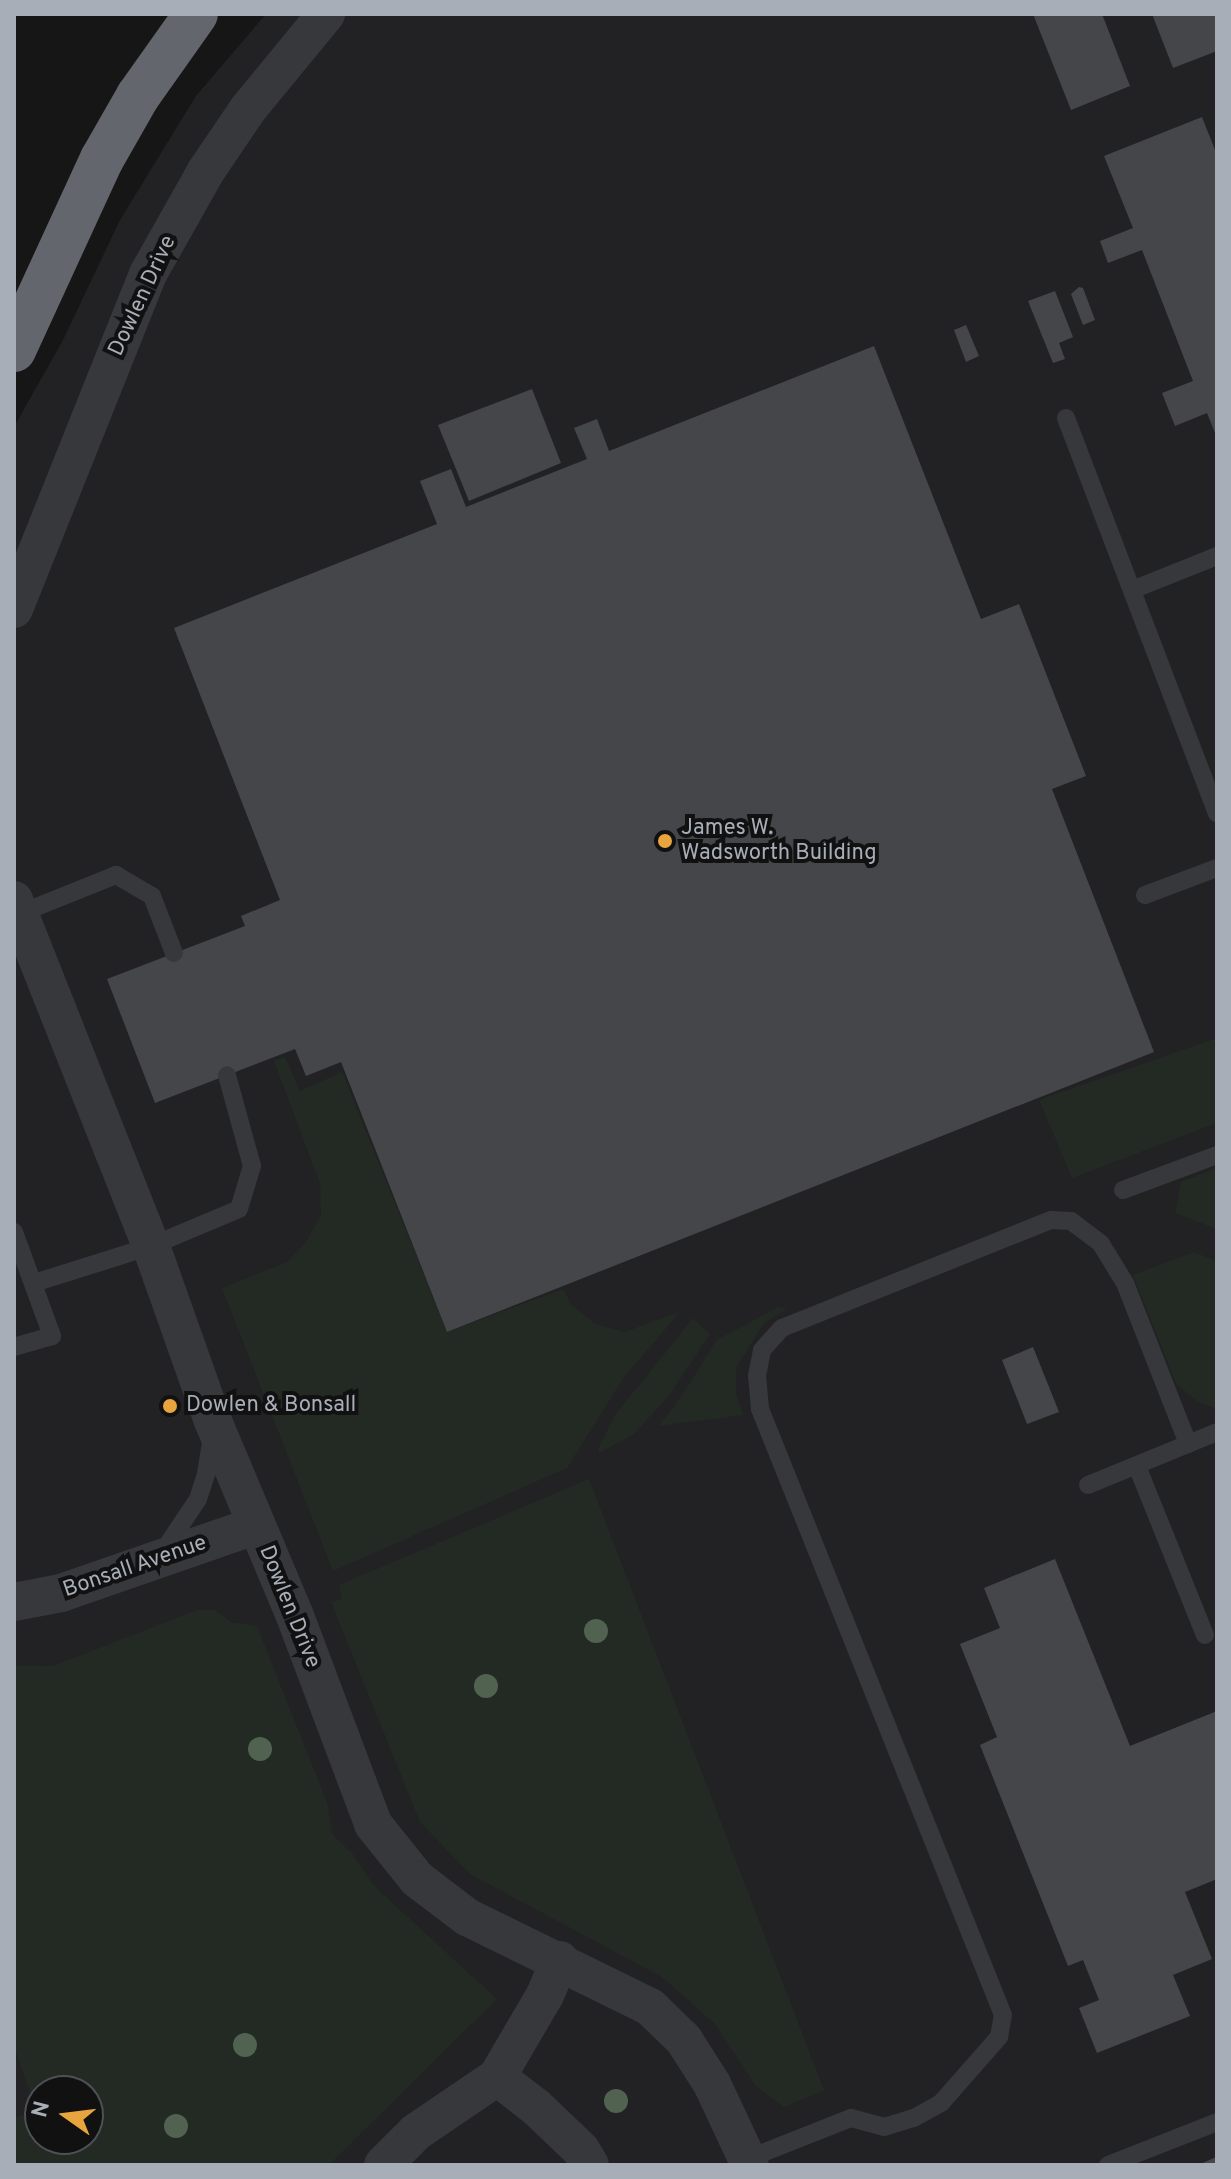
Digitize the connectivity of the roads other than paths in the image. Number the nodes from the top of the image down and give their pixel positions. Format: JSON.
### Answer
{"nodes":[{"id":1,"x":196,"y":14,"type":"edge"},
{"id":2,"x":326,"y":14,"type":"edge"},
{"id":3,"x":14,"y":350,"type":"edge"},
{"id":4,"x":1066,"y":418,"type":"dead end"},
{"id":5,"x":1217,"y":556,"type":"edge"},
{"id":6,"x":1132,"y":590,"type":"junction"},
{"id":7,"x":14,"y":609,"type":"edge"},
{"id":8,"x":1217,"y":813,"type":"edge"},
{"id":9,"x":1217,"y":868,"type":"edge"},
{"id":10,"x":1145,"y":895,"type":"dead end"},
{"id":11,"x":17,"y":907,"type":"edge"},
{"id":12,"x":174,"y":953,"type":"dead end"},
{"id":13,"x":25,"y":962,"type":"edge"},
{"id":14,"x":227,"y":1075,"type":"dead end"},
{"id":15,"x":1217,"y":1155,"type":"edge"},
{"id":16,"x":1123,"y":1190,"type":"dead end"},
{"id":17,"x":14,"y":1232,"type":"edge"},
{"id":18,"x":151,"y":1246,"type":"junction"},
{"id":19,"x":34,"y":1283,"type":"junction"},
{"id":20,"x":14,"y":1347,"type":"edge"},
{"id":21,"x":213,"y":1421,"type":"junction"},
{"id":22,"x":1217,"y":1432,"type":"edge"},
{"id":23,"x":1188,"y":1444,"type":"junction"},
{"id":24,"x":1137,"y":1466,"type":"junction"},
{"id":25,"x":1088,"y":1485,"type":"dead end"},
{"id":26,"x":255,"y":1526,"type":"junction"},
{"id":27,"x":155,"y":1560,"type":"junction"},
{"id":28,"x":14,"y":1602,"type":"edge"},
{"id":29,"x":1205,"y":1635,"type":"dead end"},
{"id":30,"x":560,"y":1960,"type":"junction"},
{"id":31,"x":497,"y":2077,"type":"junction"},
{"id":32,"x":1217,"y":2122,"type":"edge"},
{"id":33,"x":748,"y":2162,"type":"edge"},
{"id":34,"x":383,"y":2165,"type":"edge"},
{"id":35,"x":590,"y":2165,"type":"edge"},
{"id":36,"x":1108,"y":2165,"type":"edge"}],
"edges":[{"from":1,"to":3,"type":"highway"},
{"from":2,"to":7,"type":"street","name":"Dowlen Drive"},
{"from":4,"to":6,"type":"lane"},
{"from":5,"to":6,"type":"lane"},
{"from":6,"to":8,"type":"lane"},
{"from":9,"to":10,"type":"lane"},
{"from":11,"to":12,"type":"lane"},
{"from":11,"to":13,"type":"street","name":"Dowlen Drive"},
{"from":13,"to":18,"type":"street","name":"Dowlen Drive"},
{"from":14,"to":18,"type":"lane"},
{"from":15,"to":16,"type":"lane"},
{"from":17,"to":19,"type":"lane"},
{"from":18,"to":19,"type":"lane"},
{"from":18,"to":21,"type":"street","name":"Dowlen Drive"},
{"from":19,"to":20,"type":"lane"},
{"from":21,"to":26,"type":"street","name":"Dowlen Drive"},
{"from":21,"to":27,"type":"lane"},
{"from":22,"to":23,"type":"lane"},
{"from":23,"to":24,"type":"lane"},
{"from":23,"to":33,"type":"lane"},
{"from":24,"to":25,"type":"lane"},
{"from":24,"to":29,"type":"lane"},
{"from":26,"to":27,"type":"street","name":"Bonsall Avenue"},
{"from":26,"to":30,"type":"street","name":"Dowlen Drive"},
{"from":27,"to":28,"type":"street","name":"Bonsall Avenue"},
{"from":30,"to":31,"type":"street"},
{"from":30,"to":33,"type":"street","name":"Dowlen Drive"},
{"from":31,"to":34,"type":"street"},
{"from":31,"to":35,"type":"street"},
{"from":32,"to":36,"type":"lane"}]}
